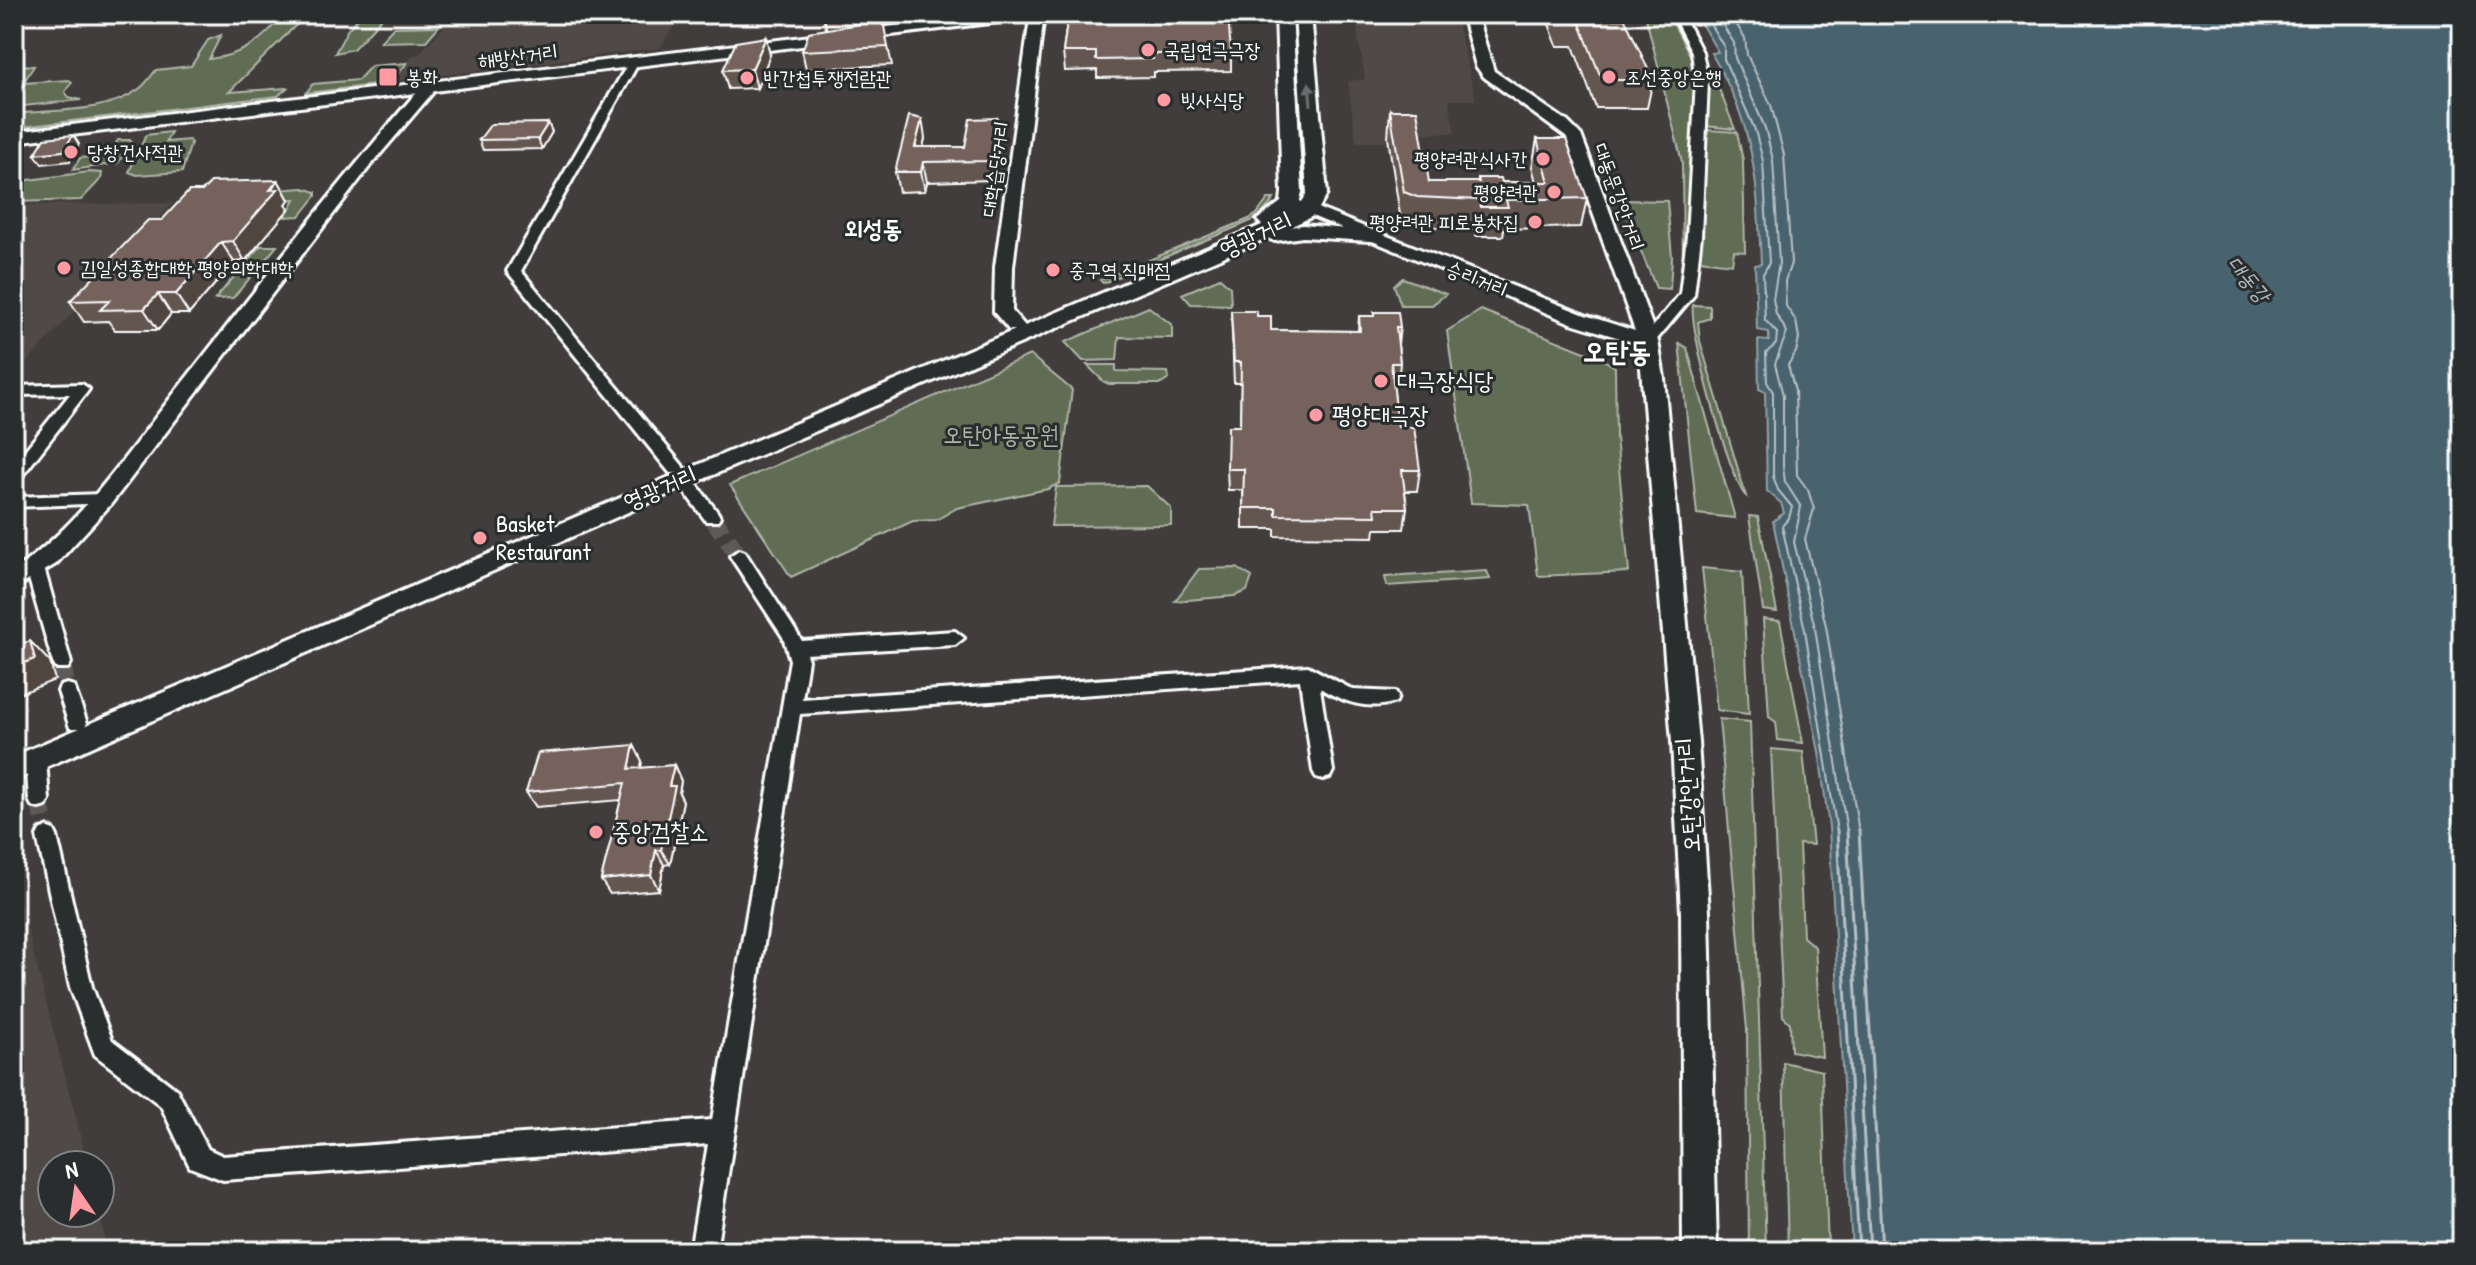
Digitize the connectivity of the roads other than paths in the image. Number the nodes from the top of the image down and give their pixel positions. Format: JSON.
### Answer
{"nodes":[{"id":1,"x":1028,"y":14,"type":"edge"},
{"id":2,"x":1037,"y":14,"type":"edge"},
{"id":3,"x":1284,"y":14,"type":"edge"},
{"id":4,"x":1303,"y":14,"type":"edge"},
{"id":5,"x":1469,"y":14,"type":"edge"},
{"id":6,"x":1677,"y":14,"type":"edge"},
{"id":7,"x":634,"y":62,"type":"junction"},
{"id":8,"x":429,"y":87,"type":"junction"},
{"id":9,"x":14,"y":137,"type":"edge"},
{"id":10,"x":1299,"y":208,"type":"junction"},
{"id":11,"x":1379,"y":238,"type":"junction"},
{"id":12,"x":1228,"y":248,"type":"junction"},
{"id":13,"x":1016,"y":326,"type":"junction"},
{"id":14,"x":1648,"y":341,"type":"junction"},
{"id":15,"x":16,"y":390,"type":"dead end"},
{"id":16,"x":679,"y":474,"type":"junction"},
{"id":17,"x":14,"y":475,"type":"edge"},
{"id":18,"x":103,"y":499,"type":"junction"},
{"id":19,"x":14,"y":502,"type":"edge"},
{"id":20,"x":712,"y":517,"type":"tunnel mouth"},
{"id":21,"x":739,"y":556,"type":"tunnel mouth"},
{"id":22,"x":35,"y":568,"type":"junction"},
{"id":23,"x":14,"y":581,"type":"edge"},
{"id":24,"x":955,"y":638,"type":"dead end"},
{"id":25,"x":797,"y":648,"type":"junction"},
{"id":26,"x":62,"y":663,"type":"tunnel mouth"},
{"id":27,"x":1308,"y":673,"type":"junction"},
{"id":28,"x":67,"y":691,"type":"tunnel mouth"},
{"id":29,"x":1389,"y":697,"type":"dead end"},
{"id":30,"x":791,"y":707,"type":"junction"},
{"id":31,"x":77,"y":723,"type":"junction"},
{"id":32,"x":21,"y":759,"type":"edge"},
{"id":33,"x":1323,"y":771,"type":"dead end"},
{"id":34,"x":39,"y":800,"type":"tunnel mouth"},
{"id":35,"x":47,"y":836,"type":"tunnel mouth"},
{"id":36,"x":722,"y":1131,"type":"junction"},
{"id":37,"x":703,"y":1251,"type":"edge"},
{"id":38,"x":1700,"y":1251,"type":"edge"}],
"edges":[{"from":1,"to":7,"type":"main road","name":"해방산거리"},
{"from":2,"to":13,"type":"main road","name":"대학습당거리"},
{"from":3,"to":10,"type":"main road"},
{"from":10,"to":4,"type":"main road","one_way":true},
{"from":5,"to":14,"type":"main road","name":"대동문강안거리"},
{"from":6,"to":14,"type":"street"},
{"from":7,"to":8,"type":"main road","name":"해방산거리"},
{"from":7,"to":16,"type":"street"},
{"from":8,"to":9,"type":"main road","name":"해방산거리"},
{"from":8,"to":18,"type":"main road"},
{"from":10,"to":11,"type":"main road","name":"승리거리"},
{"from":10,"to":12,"type":"main road","name":"영광거리"},
{"from":10,"to":13,"type":"main road","name":"영광거리"},
{"from":11,"to":12,"type":"main road"},
{"from":11,"to":14,"type":"main road","name":"승리거리"},
{"from":12,"to":16,"type":"main road","name":"영광거리"},
{"from":13,"to":16,"type":"main road","name":"영광거리"},
{"from":14,"to":38,"type":"main road","name":"오탄강안거리"},
{"from":15,"to":17,"type":"street"},
{"from":16,"to":20,"type":"street"},
{"from":16,"to":31,"type":"main road","name":"영광거리"},
{"from":16,"to":32,"type":"main road","name":"영광거리"},
{"from":18,"to":19,"type":"street"},
{"from":18,"to":22,"type":"main road"},
{"from":21,"to":25,"type":"street"},
{"from":22,"to":23,"type":"main road"},
{"from":22,"to":26,"type":"street"},
{"from":24,"to":25,"type":"street"},
{"from":25,"to":30,"type":"street"},
{"from":27,"to":29,"type":"street"},
{"from":27,"to":30,"type":"street"},
{"from":27,"to":33,"type":"street"},
{"from":28,"to":31,"type":"street"},
{"from":30,"to":36,"type":"street"},
{"from":31,"to":32,"type":"main road","name":"영광거리"},
{"from":32,"to":34,"type":"street"},
{"from":35,"to":36,"type":"street"},
{"from":36,"to":37,"type":"street"}]}
